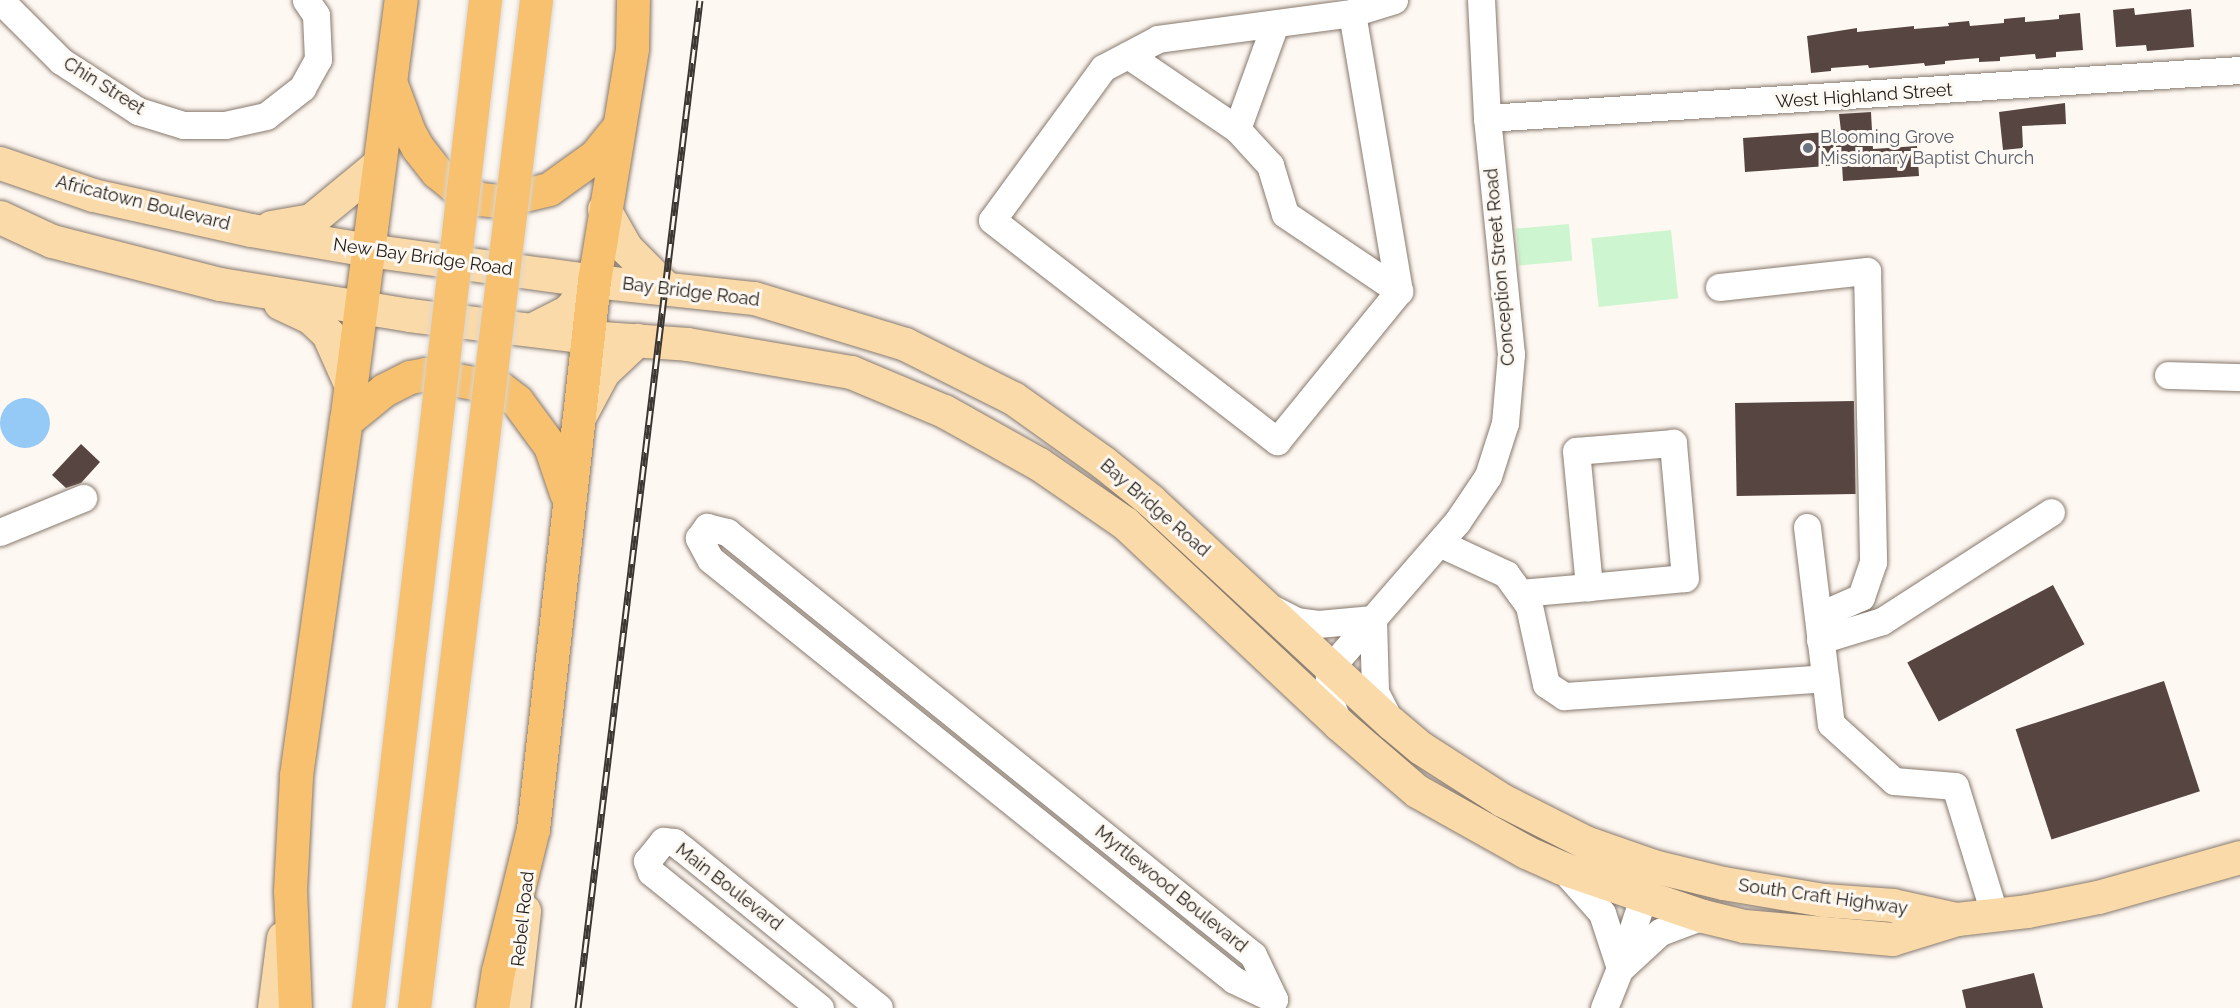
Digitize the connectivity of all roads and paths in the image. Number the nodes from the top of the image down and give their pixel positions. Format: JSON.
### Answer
{"nodes":[{"id":1,"x":0,"y":0,"type":"edge"},
{"id":2,"x":485,"y":0,"type":"edge"},
{"id":3,"x":536,"y":0,"type":"edge"},
{"id":4,"x":633,"y":0,"type":"edge"},
{"id":5,"x":1394,"y":0,"type":"edge"},
{"id":6,"x":1481,"y":0,"type":"edge"},
{"id":7,"x":311,"y":7,"type":"edge"},
{"id":8,"x":1352,"y":13,"type":"junction"},
{"id":9,"x":398,"y":16,"type":"edge"},
{"id":10,"x":1275,"y":24,"type":"junction"},
{"id":11,"x":1128,"y":55,"type":"junction"},
{"id":12,"x":2240,"y":70,"type":"edge"},
{"id":13,"x":390,"y":79,"type":"junction"},
{"id":14,"x":1487,"y":118,"type":"junction"},
{"id":15,"x":620,"y":125,"type":"junction"},
{"id":16,"x":1237,"y":129,"type":"junction"},
{"id":17,"x":0,"y":163,"type":"edge"},
{"id":18,"x":379,"y":164,"type":"junction"},
{"id":19,"x":604,"y":209,"type":"junction"},
{"id":20,"x":0,"y":217,"type":"edge"},
{"id":21,"x":251,"y":230,"type":"junction"},
{"id":22,"x":368,"y":250,"type":"junction"},
{"id":23,"x":594,"y":281,"type":"junction"},
{"id":24,"x":1719,"y":287,"type":"dead end"},
{"id":25,"x":666,"y":288,"type":"junction"},
{"id":26,"x":248,"y":289,"type":"junction"},
{"id":27,"x":1399,"y":291,"type":"junction"},
{"id":28,"x":361,"y":307,"type":"junction"},
{"id":29,"x":536,"y":328,"type":"junction"},
{"id":30,"x":588,"y":337,"type":"junction"},
{"id":31,"x":637,"y":340,"type":"junction"},
{"id":32,"x":2168,"y":375,"type":"dead end"},
{"id":33,"x":2240,"y":377,"type":"edge"},
{"id":34,"x":351,"y":386,"type":"junction"},
{"id":35,"x":579,"y":417,"type":"junction"},
{"id":36,"x":346,"y":421,"type":"junction"},
{"id":37,"x":83,"y":498,"type":"dead end"},
{"id":38,"x":569,"y":504,"type":"junction"},
{"id":39,"x":2051,"y":512,"type":"dead end"},
{"id":40,"x":1807,"y":527,"type":"dead end"},
{"id":41,"x":0,"y":532,"type":"edge"},
{"id":42,"x":1439,"y":543,"type":"junction"},
{"id":43,"x":1158,"y":555,"type":"junction"},
{"id":44,"x":1589,"y":587,"type":"junction"},
{"id":45,"x":1520,"y":593,"type":"junction"},
{"id":46,"x":1258,"y":601,"type":"junction"},
{"id":47,"x":1373,"y":619,"type":"junction"},
{"id":48,"x":1819,"y":628,"type":"junction"},
{"id":49,"x":1330,"y":668,"type":"junction"},
{"id":50,"x":1825,"y":678,"type":"junction"},
{"id":51,"x":1390,"y":723,"type":"junction"},
{"id":52,"x":1339,"y":724,"type":"junction"},
{"id":53,"x":533,"y":829,"type":"junction"},
{"id":54,"x":2240,"y":857,"type":"edge"},
{"id":55,"x":1653,"y":866,"type":"junction"},
{"id":56,"x":1562,"y":868,"type":"junction"},
{"id":57,"x":290,"y":891,"type":"junction"},
{"id":58,"x":1643,"y":898,"type":"junction"},
{"id":59,"x":1703,"y":916,"type":"junction"},
{"id":60,"x":1995,"y":916,"type":"junction"},
{"id":61,"x":1958,"y":919,"type":"junction"},
{"id":62,"x":1620,"y":968,"type":"junction"},
{"id":63,"x":1269,"y":1003,"type":"edge"},
{"id":64,"x":274,"y":1008,"type":"edge"},
{"id":65,"x":295,"y":1008,"type":"edge"},
{"id":66,"x":368,"y":1008,"type":"edge"},
{"id":67,"x":414,"y":1008,"type":"edge"},
{"id":68,"x":492,"y":1008,"type":"edge"},
{"id":69,"x":513,"y":1008,"type":"edge"},
{"id":70,"x":820,"y":1008,"type":"edge"},
{"id":71,"x":879,"y":1008,"type":"edge"},
{"id":72,"x":1604,"y":1008,"type":"edge"}],
"edges":[{"from":1,"to":7,"type":"street","name":"Chin Street"},
{"from":2,"to":66,"type":"highway","bridge":true},
{"from":3,"to":67,"type":"highway","bridge":true},
{"from":4,"to":15,"type":"highway"},
{"from":5,"to":8,"type":"street"},
{"from":6,"to":14,"type":"street","name":"Conception Street Road"},
{"from":8,"to":10,"type":"street"},
{"from":8,"to":27,"type":"street"},
{"from":9,"to":13,"type":"highway"},
{"from":10,"to":11,"type":"street"},
{"from":10,"to":16,"type":"street"},
{"from":11,"to":16,"type":"street"},
{"from":11,"to":27,"type":"street"},
{"from":12,"to":14,"type":"street","name":"West Highland Street"},
{"from":13,"to":15,"type":"highway"},
{"from":13,"to":18,"type":"highway"},
{"from":14,"to":42,"type":"street","name":"Conception Street Road"},
{"from":15,"to":19,"type":"highway"},
{"from":16,"to":27,"type":"street"},
{"from":17,"to":21,"type":"main road","name":"Africatown Boulevard"},
{"from":18,"to":21,"type":"main road"},
{"from":18,"to":22,"type":"highway"},
{"from":19,"to":23,"type":"highway"},
{"from":19,"to":25,"type":"main road"},
{"from":20,"to":26,"type":"main road"},
{"from":21,"to":22,"type":"main road","name":"New Bay Bridge Road"},
{"from":22,"to":23,"type":"main road","name":"New Bay Bridge Road"},
{"from":22,"to":28,"type":"highway"},
{"from":23,"to":25,"type":"main road","name":"Bay Bridge Road"},
{"from":23,"to":29,"type":"main road"},
{"from":23,"to":30,"type":"highway"},
{"from":24,"to":48,"type":"street"},
{"from":25,"to":46,"type":"main road","name":"Bay Bridge Road"},
{"from":26,"to":28,"type":"main road","name":"Bay Bridge Road"},
{"from":26,"to":34,"type":"main road"},
{"from":28,"to":29,"type":"main road","name":"Bay Bridge Road"},
{"from":28,"to":34,"type":"highway"},
{"from":29,"to":30,"type":"main road","name":"Bay Bridge Road"},
{"from":30,"to":31,"type":"main road","name":"Bay Bridge Road"},
{"from":30,"to":35,"type":"highway"},
{"from":31,"to":35,"type":"main road"},
{"from":31,"to":43,"type":"main road","name":"Bay Bridge Road"},
{"from":32,"to":33,"type":"street"},
{"from":34,"to":36,"type":"highway"},
{"from":35,"to":38,"type":"highway"},
{"from":36,"to":38,"type":"highway"},
{"from":36,"to":57,"type":"highway"},
{"from":37,"to":41,"type":"street"},
{"from":38,"to":53,"type":"highway"},
{"from":39,"to":48,"type":"street"},
{"from":40,"to":48,"type":"street"},
{"from":42,"to":45,"type":"street"},
{"from":42,"to":47,"type":"street","name":"Conception Street Road"},
{"from":43,"to":49,"type":"main road"},
{"from":43,"to":52,"type":"main road","name":"Bay Bridge Road"},
{"from":44,"to":44,"type":"street"},
{"from":44,"to":45,"type":"street"},
{"from":45,"to":50,"type":"street"},
{"from":46,"to":47,"type":"street"},
{"from":46,"to":49,"type":"main road","name":"Bay Bridge Road"},
{"from":47,"to":49,"type":"street","name":"Conception Street Road"},
{"from":47,"to":51,"type":"street"},
{"from":48,"to":50,"type":"street"},
{"from":49,"to":51,"type":"main road","name":"Bay Bridge Road"},
{"from":49,"to":52,"type":"street"},
{"from":50,"to":60,"type":"street"},
{"from":51,"to":55,"type":"main road","name":"Bay Bridge Road"},
{"from":52,"to":56,"type":"main road","name":"Bay Bridge Road"},
{"from":53,"to":68,"type":"highway"},
{"from":53,"to":69,"type":"main road","name":"Rebel Road"},
{"from":54,"to":60,"type":"main road","name":"South Craft Highway"},
{"from":55,"to":58,"type":"street"},
{"from":55,"to":61,"type":"main road","name":"South Craft Highway"},
{"from":56,"to":58,"type":"main road","name":"Bay Bridge Road"},
{"from":56,"to":62,"type":"street"},
{"from":57,"to":64,"type":"main road"},
{"from":57,"to":65,"type":"highway"},
{"from":58,"to":59,"type":"main road","name":"South Craft Highway"},
{"from":58,"to":62,"type":"street"},
{"from":59,"to":61,"type":"main road","name":"South Craft Highway"},
{"from":59,"to":62,"type":"street"},
{"from":60,"to":61,"type":"main road","name":"South Craft Highway"},
{"from":62,"to":72,"type":"street"},
{"from":63,"to":63,"type":"street","name":"Myrtlewood Boulevard"},
{"from":70,"to":71,"type":"street","name":"Main Boulevard"}]}
